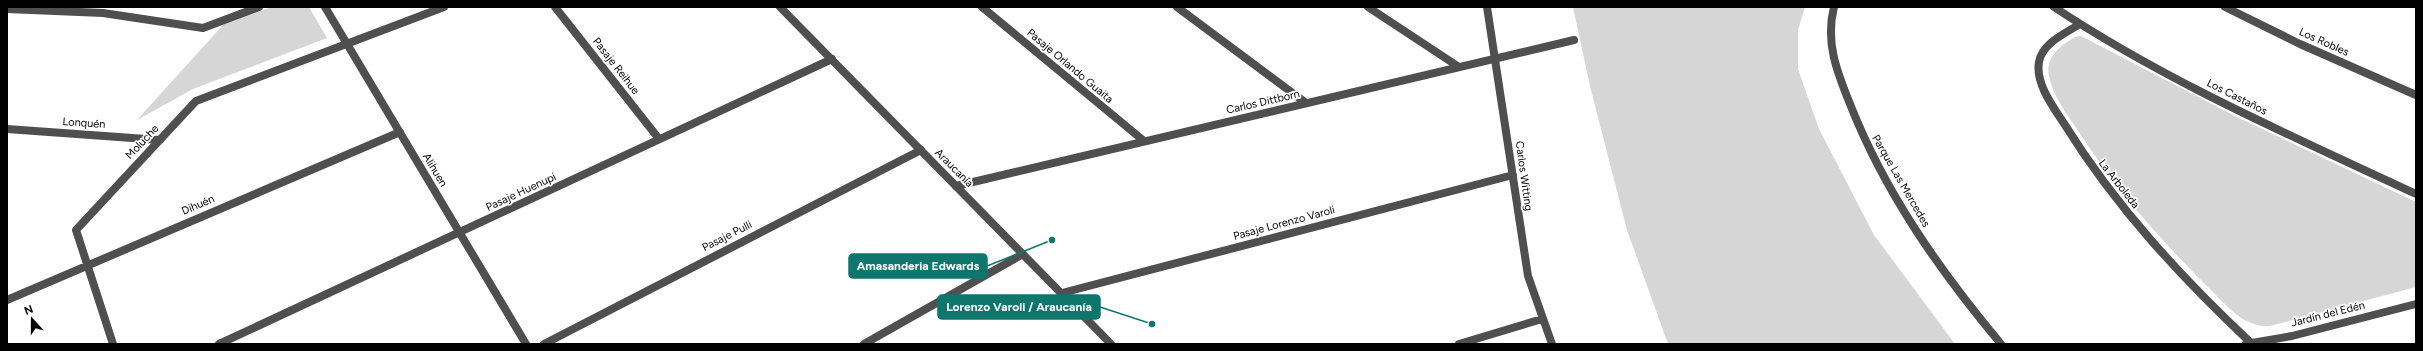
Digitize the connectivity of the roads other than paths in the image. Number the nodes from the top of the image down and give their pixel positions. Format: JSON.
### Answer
{"nodes":[{"id":1,"x":259,"y":7,"type":"edge"},
{"id":2,"x":325,"y":7,"type":"edge"},
{"id":3,"x":444,"y":7,"type":"edge"},
{"id":4,"x":555,"y":7,"type":"edge"},
{"id":5,"x":780,"y":7,"type":"edge"},
{"id":6,"x":982,"y":7,"type":"edge"},
{"id":7,"x":1178,"y":7,"type":"edge"},
{"id":8,"x":1368,"y":7,"type":"edge"},
{"id":9,"x":1487,"y":7,"type":"edge"},
{"id":10,"x":1834,"y":7,"type":"edge"},
{"id":11,"x":2054,"y":7,"type":"edge"},
{"id":12,"x":2225,"y":7,"type":"edge"},
{"id":13,"x":7,"y":9,"type":"edge"},
{"id":14,"x":101,"y":10,"type":"edge"},
{"id":15,"x":2080,"y":24,"type":"junction"},
{"id":16,"x":1574,"y":40,"type":"dead end"},
{"id":17,"x":347,"y":44,"type":"junction"},
{"id":18,"x":1496,"y":58,"type":"junction"},
{"id":19,"x":832,"y":59,"type":"junction"},
{"id":20,"x":1459,"y":67,"type":"junction"},
{"id":21,"x":2416,"y":95,"type":"edge"},
{"id":22,"x":1306,"y":103,"type":"junction"},
{"id":23,"x":7,"y":129,"type":"edge"},
{"id":24,"x":400,"y":132,"type":"junction"},
{"id":25,"x":659,"y":139,"type":"junction"},
{"id":26,"x":160,"y":140,"type":"junction"},
{"id":27,"x":1144,"y":141,"type":"junction"},
{"id":28,"x":921,"y":150,"type":"junction"},
{"id":29,"x":1513,"y":175,"type":"junction"},
{"id":30,"x":956,"y":186,"type":"junction"},
{"id":31,"x":2416,"y":194,"type":"edge"},
{"id":32,"x":460,"y":232,"type":"junction"},
{"id":33,"x":1023,"y":254,"type":"junction"},
{"id":34,"x":88,"y":266,"type":"junction"},
{"id":35,"x":1062,"y":293,"type":"junction"},
{"id":36,"x":7,"y":300,"type":"edge"},
{"id":37,"x":2416,"y":304,"type":"edge"},
{"id":38,"x":1542,"y":319,"type":"junction"},
{"id":39,"x":113,"y":344,"type":"edge"},
{"id":40,"x":219,"y":344,"type":"edge"},
{"id":41,"x":526,"y":344,"type":"edge"},
{"id":42,"x":544,"y":344,"type":"edge"},
{"id":43,"x":864,"y":344,"type":"edge"},
{"id":44,"x":1112,"y":344,"type":"edge"},
{"id":45,"x":1459,"y":344,"type":"edge"},
{"id":46,"x":1552,"y":344,"type":"edge"},
{"id":47,"x":2001,"y":344,"type":"edge"},
{"id":48,"x":2245,"y":344,"type":"edge"},
{"id":49,"x":2251,"y":344,"type":"edge"}],
"edges":[{"from":1,"to":14,"type":"street"},
{"from":2,"to":17,"type":"street","name":"Alihuen"},
{"from":3,"to":17,"type":"street","name":"Moluche"},
{"from":4,"to":25,"type":"street","name":"Pasaje Reihue"},
{"from":5,"to":19,"type":"street","name":"Araucanía"},
{"from":6,"to":27,"type":"street","name":"Pasaje Orlando Guaita"},
{"from":7,"to":22,"type":"street"},
{"from":8,"to":20,"type":"street"},
{"from":9,"to":18,"type":"street","name":"Carlos Witting"},
{"from":10,"to":47,"type":"street","name":"Parque Las Mercedes"},
{"from":11,"to":15,"type":"street","name":"Los Castaños"},
{"from":12,"to":21,"type":"street","name":"Los Robles"},
{"from":13,"to":14,"type":"street"},
{"from":15,"to":31,"type":"street","name":"Los Castaños"},
{"from":15,"to":49,"type":"street","name":"La Arboleda"},
{"from":16,"to":18,"type":"street","name":"Carlos Dittborn"},
{"from":17,"to":24,"type":"street","name":"Alihuen"},
{"from":17,"to":26,"type":"street","name":"Moluche"},
{"from":18,"to":20,"type":"street","name":"Carlos Dittborn"},
{"from":18,"to":29,"type":"street","name":"Carlos Witting"},
{"from":19,"to":25,"type":"street","name":"Pasaje Huenupi"},
{"from":19,"to":28,"type":"street","name":"Araucanía"},
{"from":20,"to":22,"type":"street","name":"Carlos Dittborn"},
{"from":22,"to":27,"type":"street","name":"Carlos Dittborn"},
{"from":23,"to":26,"type":"street","name":"Lonquén"},
{"from":24,"to":32,"type":"street","name":"Alihuen"},
{"from":24,"to":34,"type":"street","name":"Dihuén"},
{"from":25,"to":32,"type":"street","name":"Pasaje Huenupi"},
{"from":26,"to":34,"type":"street","name":"Moluche"},
{"from":27,"to":30,"type":"street","name":"Carlos Dittborn"},
{"from":28,"to":30,"type":"street","name":"Araucanía"},
{"from":28,"to":42,"type":"street","name":"Pasaje Pulli"},
{"from":29,"to":35,"type":"street","name":"Pasaje Lorenzo Varoli"},
{"from":29,"to":38,"type":"street","name":"Carlos Witting"},
{"from":30,"to":33,"type":"street","name":"Araucanía"},
{"from":32,"to":40,"type":"street","name":"Pasaje Huenupi"},
{"from":32,"to":41,"type":"street","name":"Alihuen"},
{"from":33,"to":35,"type":"street","name":"Araucanía"},
{"from":33,"to":43,"type":"street"},
{"from":34,"to":36,"type":"street","name":"Dihuén"},
{"from":34,"to":39,"type":"street","name":"Moluche"},
{"from":35,"to":44,"type":"street","name":"Araucanía"},
{"from":37,"to":49,"type":"street","name":"Jardín del Edén"},
{"from":38,"to":45,"type":"street"},
{"from":38,"to":46,"type":"street","name":"Carlos Witting"},
{"from":48,"to":49,"type":"street","name":"Jardín del Edén"}]}
